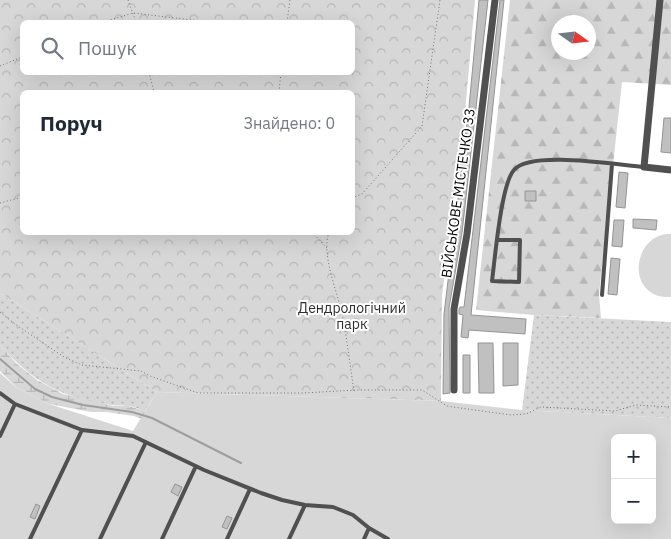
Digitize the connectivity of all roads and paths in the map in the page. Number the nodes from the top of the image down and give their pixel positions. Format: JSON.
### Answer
{"nodes":[{"id":1,"x":128,"y":0,"type":"edge"},
{"id":2,"x":290,"y":0,"type":"edge"},
{"id":3,"x":440,"y":0,"type":"edge"},
{"id":4,"x":495,"y":0,"type":"edge"},
{"id":5,"x":660,"y":0,"type":"edge"},
{"id":6,"x":132,"y":13,"type":"junction"},
{"id":7,"x":110,"y":20,"type":"edge"},
{"id":8,"x":135,"y":20,"type":"edge"},
{"id":9,"x":192,"y":20,"type":"edge"},
{"id":10,"x":287,"y":20,"type":"edge"},
{"id":11,"x":20,"y":58,"type":"edge"},
{"id":12,"x":0,"y":66,"type":"edge"},
{"id":13,"x":150,"y":75,"type":"edge"},
{"id":14,"x":281,"y":75,"type":"edge"},
{"id":15,"x":154,"y":90,"type":"edge"},
{"id":16,"x":278,"y":90,"type":"edge"},
{"id":17,"x":612,"y":164,"type":"junction"},
{"id":18,"x":644,"y":167,"type":"junction"},
{"id":19,"x":671,"y":170,"type":"edge"},
{"id":20,"x":20,"y":198,"type":"edge"},
{"id":21,"x":357,"y":198,"type":"edge"},
{"id":22,"x":0,"y":203,"type":"edge"},
{"id":23,"x":315,"y":235,"type":"edge"},
{"id":24,"x":328,"y":235,"type":"edge"},
{"id":25,"x":498,"y":240,"type":"junction"},
{"id":26,"x":328,"y":249,"type":"junction"},
{"id":27,"x":602,"y":295,"type":"dead end"},
{"id":28,"x":0,"y":312,"type":"edge"},
{"id":29,"x":454,"y":390,"type":"dead end"},
{"id":30,"x":354,"y":391,"type":"junction"},
{"id":31,"x":0,"y":393,"type":"edge"},
{"id":32,"x":15,"y":404,"type":"junction"},
{"id":33,"x":671,"y":407,"type":"edge"},
{"id":34,"x":82,"y":430,"type":"junction"},
{"id":35,"x":0,"y":436,"type":"edge"},
{"id":36,"x":146,"y":442,"type":"junction"},
{"id":37,"x":196,"y":466,"type":"junction"},
{"id":38,"x":250,"y":489,"type":"junction"},
{"id":39,"x":305,"y":504,"type":"junction"},
{"id":40,"x":369,"y":528,"type":"junction"},
{"id":41,"x":30,"y":539,"type":"edge"},
{"id":42,"x":100,"y":539,"type":"edge"},
{"id":43,"x":162,"y":539,"type":"edge"},
{"id":44,"x":227,"y":539,"type":"edge"},
{"id":45,"x":289,"y":539,"type":"edge"},
{"id":46,"x":364,"y":539,"type":"edge"},
{"id":47,"x":388,"y":539,"type":"edge"}],
"edges":[{"from":1,"to":6,"type":"path"},
{"from":2,"to":10,"type":"path"},
{"from":3,"to":21,"type":"path"},
{"from":4,"to":29,"type":"street","name":"ВІЙСЬКОВЕ МІСТЕЧКО 33"},
{"from":5,"to":18,"type":"street"},
{"from":6,"to":7,"type":"path"},
{"from":6,"to":8,"type":"path"},
{"from":6,"to":9,"type":"path"},
{"from":11,"to":12,"type":"path"},
{"from":13,"to":15,"type":"path"},
{"from":14,"to":16,"type":"path"},
{"from":17,"to":18,"type":"lane"},
{"from":17,"to":25,"type":"lane"},
{"from":17,"to":27,"type":"lane"},
{"from":18,"to":19,"type":"street"},
{"from":20,"to":22,"type":"path"},
{"from":23,"to":26,"type":"path"},
{"from":24,"to":26,"type":"path"},
{"from":25,"to":25,"type":"lane"},
{"from":26,"to":30,"type":"path"},
{"from":28,"to":30,"type":"path"},
{"from":30,"to":33,"type":"path"},
{"from":31,"to":32,"type":"lane"},
{"from":32,"to":34,"type":"lane"},
{"from":32,"to":35,"type":"lane"},
{"from":34,"to":36,"type":"lane"},
{"from":34,"to":41,"type":"lane"},
{"from":36,"to":37,"type":"lane"},
{"from":36,"to":42,"type":"lane"},
{"from":37,"to":38,"type":"lane"},
{"from":37,"to":43,"type":"lane"},
{"from":38,"to":39,"type":"lane"},
{"from":38,"to":44,"type":"lane"},
{"from":39,"to":40,"type":"lane"},
{"from":39,"to":45,"type":"lane"},
{"from":40,"to":46,"type":"lane"},
{"from":40,"to":47,"type":"lane"}]}
